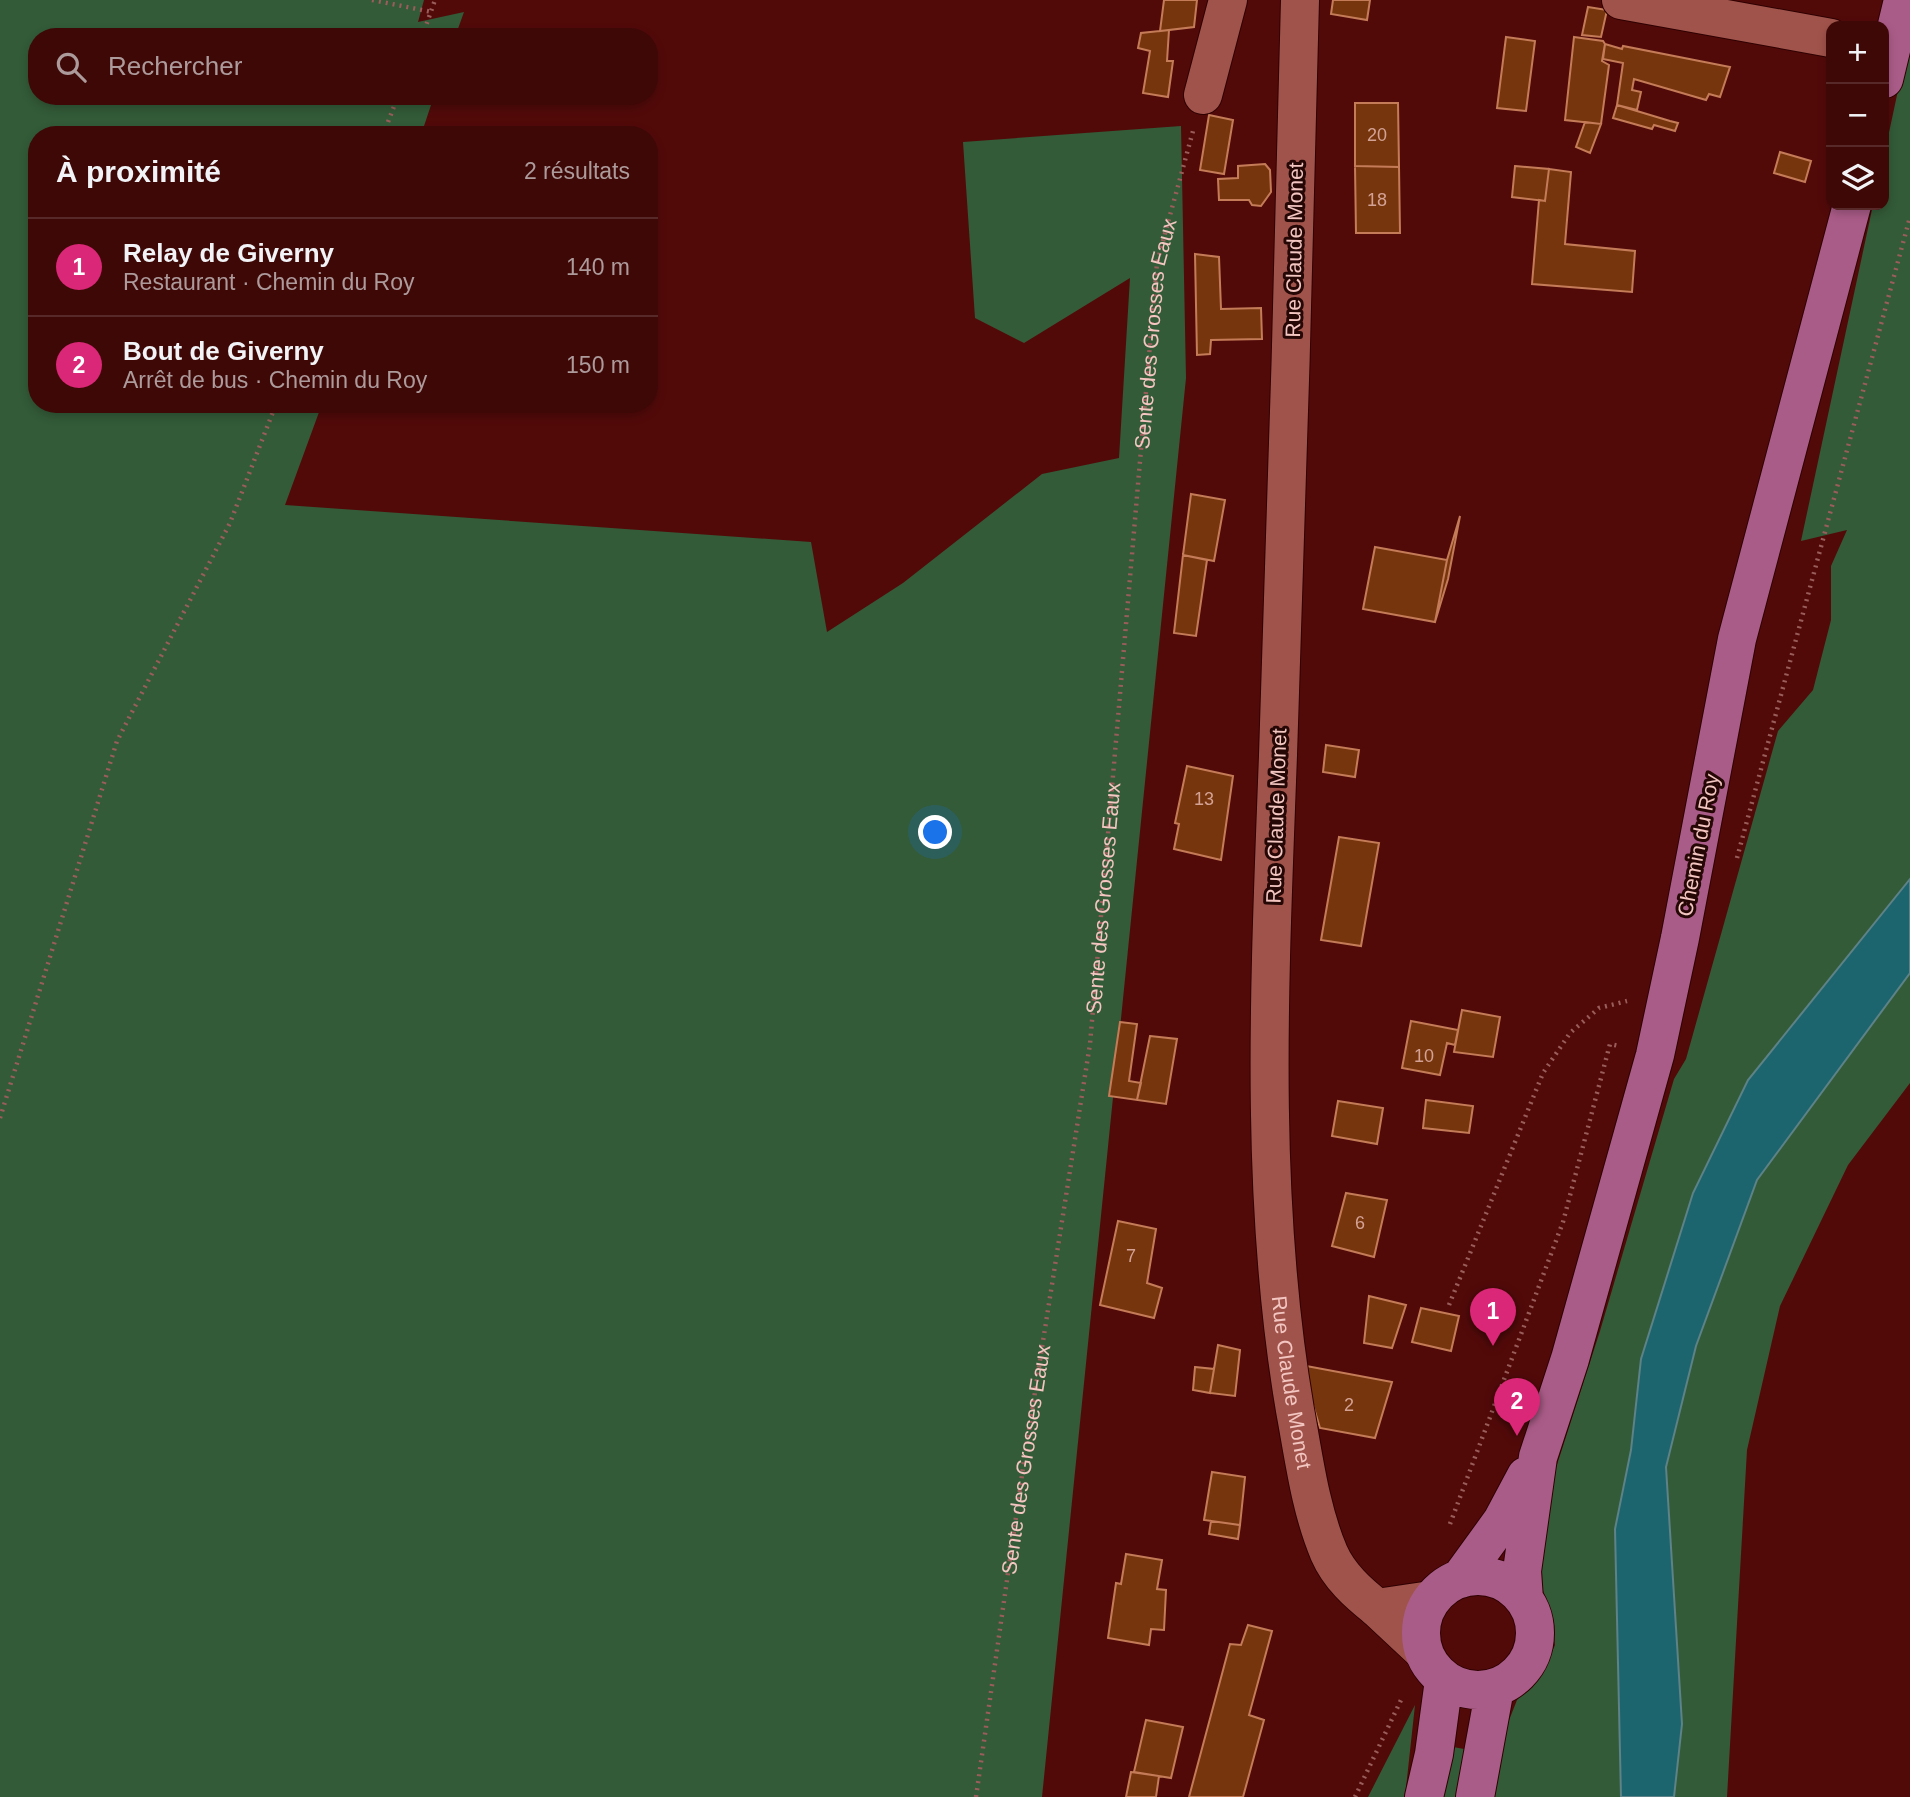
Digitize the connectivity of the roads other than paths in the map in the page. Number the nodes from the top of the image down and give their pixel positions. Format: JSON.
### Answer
{"nodes":[{"id":1,"x":1228,"y":0,"type":"edge"},
{"id":2,"x":1300,"y":0,"type":"edge"},
{"id":3,"x":1621,"y":0,"type":"edge"},
{"id":4,"x":1903,"y":0,"type":"edge"},
{"id":5,"x":1826,"y":37,"type":"edge"},
{"id":6,"x":1889,"y":49,"type":"edge"},
{"id":7,"x":1202,"y":95,"type":"road end"},
{"id":8,"x":1849,"y":218,"type":"edge"},
{"id":9,"x":1538,"y":1457,"type":"junction"},
{"id":10,"x":1446,"y":1590,"type":"junction"},
{"id":11,"x":1524,"y":1599,"type":"junction"},
{"id":12,"x":1377,"y":1608,"type":"junction"},
{"id":13,"x":1433,"y":1665,"type":"junction"},
{"id":14,"x":1495,"y":1688,"type":"junction"},
{"id":15,"x":1424,"y":1797,"type":"edge"},
{"id":16,"x":1475,"y":1797,"type":"edge"}],
"edges":[{"from":1,"to":7,"type":"street"},
{"from":2,"to":12,"type":"street","name":"Rue Claude Monet"},
{"from":3,"to":5,"type":"street"},
{"from":4,"to":6,"type":"main road"},
{"from":8,"to":9,"type":"main road","name":"Chemin du Roy"},
{"from":9,"to":10,"type":"main road","name":"Chemin du Roy"},
{"from":9,"to":11,"type":"main road","name":"Chemin du Roy"},
{"from":10,"to":11,"type":"main road"},
{"from":10,"to":12,"type":"street"},
{"from":10,"to":13,"type":"main road"},
{"from":11,"to":14,"type":"main road"},
{"from":12,"to":13,"type":"street","name":"Rue Claude Monet"},
{"from":13,"to":14,"type":"main road"},
{"from":13,"to":15,"type":"main road"},
{"from":14,"to":16,"type":"main road"}]}
